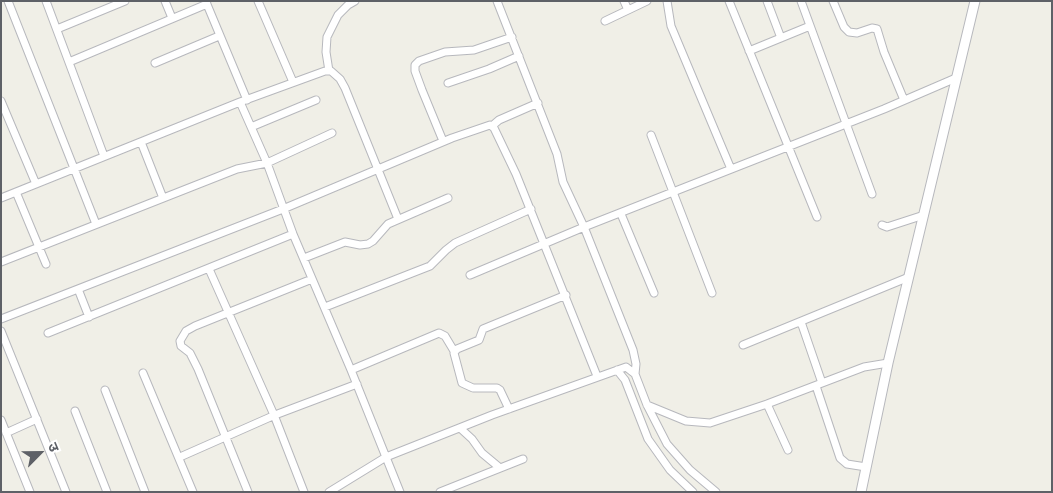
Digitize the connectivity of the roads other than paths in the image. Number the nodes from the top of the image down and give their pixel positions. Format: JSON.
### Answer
{"nodes":[{"id":1,"x":8,"y":1,"type":"edge"},
{"id":2,"x":46,"y":1,"type":"edge"},
{"id":3,"x":125,"y":1,"type":"edge"},
{"id":4,"x":165,"y":1,"type":"edge"},
{"id":5,"x":258,"y":1,"type":"edge"},
{"id":6,"x":355,"y":1,"type":"edge"},
{"id":7,"x":497,"y":1,"type":"edge"},
{"id":8,"x":624,"y":1,"type":"edge"},
{"id":9,"x":647,"y":1,"type":"edge"},
{"id":10,"x":667,"y":1,"type":"edge"},
{"id":11,"x":729,"y":1,"type":"edge"},
{"id":12,"x":767,"y":1,"type":"edge"},
{"id":13,"x":801,"y":1,"type":"edge"},
{"id":14,"x":834,"y":1,"type":"edge"},
{"id":15,"x":975,"y":1,"type":"edge"},
{"id":16,"x":206,"y":3,"type":"edge"},
{"id":17,"x":628,"y":10,"type":"junction"},
{"id":18,"x":172,"y":18,"type":"junction"},
{"id":19,"x":605,"y":21,"type":"dead end"},
{"id":20,"x":810,"y":26,"type":"junction"},
{"id":21,"x":57,"y":29,"type":"junction"},
{"id":22,"x":219,"y":36,"type":"junction"},
{"id":23,"x":512,"y":37,"type":"junction"},
{"id":24,"x":781,"y":38,"type":"junction"},
{"id":25,"x":750,"y":51,"type":"junction"},
{"id":26,"x":520,"y":56,"type":"junction"},
{"id":27,"x":70,"y":62,"type":"junction"},
{"id":28,"x":155,"y":63,"type":"dead end"},
{"id":29,"x":330,"y":71,"type":"junction"},
{"id":30,"x":956,"y":78,"type":"junction"},
{"id":31,"x":293,"y":82,"type":"junction"},
{"id":32,"x":448,"y":83,"type":"dead end"},
{"id":33,"x":316,"y":100,"type":"dead end"},
{"id":34,"x":904,"y":100,"type":"junction"},
{"id":35,"x":1,"y":101,"type":"edge"},
{"id":36,"x":243,"y":101,"type":"junction"},
{"id":37,"x":538,"y":103,"type":"junction"},
{"id":38,"x":846,"y":123,"type":"junction"},
{"id":39,"x":492,"y":126,"type":"junction"},
{"id":40,"x":251,"y":127,"type":"junction"},
{"id":41,"x":332,"y":133,"type":"dead end"},
{"id":42,"x":651,"y":136,"type":"dead end"},
{"id":43,"x":141,"y":142,"type":"junction"},
{"id":44,"x":443,"y":142,"type":"junction"},
{"id":45,"x":789,"y":145,"type":"junction"},
{"id":46,"x":104,"y":156,"type":"junction"},
{"id":47,"x":267,"y":163,"type":"junction"},
{"id":48,"x":74,"y":168,"type":"junction"},
{"id":49,"x":731,"y":169,"type":"junction"},
{"id":50,"x":378,"y":170,"type":"junction"},
{"id":51,"x":36,"y":184,"type":"junction"},
{"id":52,"x":16,"y":192,"type":"junction"},
{"id":53,"x":674,"y":193,"type":"junction"},
{"id":54,"x":872,"y":194,"type":"dead end"},
{"id":55,"x":1,"y":198,"type":"edge"},
{"id":56,"x":163,"y":198,"type":"junction"},
{"id":57,"x":448,"y":198,"type":"dead end"},
{"id":58,"x":283,"y":209,"type":"junction"},
{"id":59,"x":530,"y":210,"type":"junction"},
{"id":60,"x":621,"y":214,"type":"junction"},
{"id":61,"x":924,"y":215,"type":"junction"},
{"id":62,"x":817,"y":217,"type":"dead end"},
{"id":63,"x":398,"y":219,"type":"junction"},
{"id":64,"x":96,"y":224,"type":"junction"},
{"id":65,"x":882,"y":225,"type":"dead end"},
{"id":66,"x":584,"y":227,"type":"junction"},
{"id":67,"x":293,"y":234,"type":"junction"},
{"id":68,"x":545,"y":244,"type":"junction"},
{"id":69,"x":40,"y":248,"type":"junction"},
{"id":70,"x":304,"y":258,"type":"junction"},
{"id":71,"x":1,"y":262,"type":"edge"},
{"id":72,"x":46,"y":264,"type":"dead end"},
{"id":73,"x":210,"y":269,"type":"junction"},
{"id":74,"x":470,"y":275,"type":"dead end"},
{"id":75,"x":909,"y":277,"type":"junction"},
{"id":76,"x":312,"y":279,"type":"junction"},
{"id":77,"x":78,"y":289,"type":"junction"},
{"id":78,"x":654,"y":293,"type":"dead end"},
{"id":79,"x":712,"y":293,"type":"dead end"},
{"id":80,"x":566,"y":295,"type":"junction"},
{"id":81,"x":324,"y":307,"type":"junction"},
{"id":82,"x":230,"y":313,"type":"junction"},
{"id":83,"x":89,"y":317,"type":"junction"},
{"id":84,"x":1,"y":319,"type":"edge"},
{"id":85,"x":801,"y":322,"type":"junction"},
{"id":86,"x":1,"y":331,"type":"edge"},
{"id":87,"x":48,"y":333,"type":"dead end"},
{"id":88,"x":743,"y":345,"type":"dead end"},
{"id":89,"x":454,"y":351,"type":"junction"},
{"id":90,"x":888,"y":363,"type":"junction"},
{"id":91,"x":351,"y":370,"type":"junction"},
{"id":92,"x":617,"y":370,"type":"junction"},
{"id":93,"x":143,"y":373,"type":"dead end"},
{"id":94,"x":635,"y":374,"type":"junction"},
{"id":95,"x":598,"y":376,"type":"junction"},
{"id":96,"x":357,"y":384,"type":"junction"},
{"id":97,"x":819,"y":384,"type":"junction"},
{"id":98,"x":105,"y":390,"type":"dead end"},
{"id":99,"x":767,"y":404,"type":"junction"},
{"id":100,"x":647,"y":406,"type":"junction"},
{"id":101,"x":509,"y":409,"type":"junction"},
{"id":102,"x":74,"y":411,"type":"dead end"},
{"id":103,"x":274,"y":415,"type":"junction"},
{"id":104,"x":1,"y":420,"type":"edge"},
{"id":105,"x":37,"y":420,"type":"junction"},
{"id":106,"x":460,"y":428,"type":"junction"},
{"id":107,"x":6,"y":433,"type":"junction"},
{"id":108,"x":226,"y":435,"type":"junction"},
{"id":109,"x":788,"y":450,"type":"dead end"},
{"id":110,"x":180,"y":457,"type":"junction"},
{"id":111,"x":386,"y":457,"type":"junction"},
{"id":112,"x":523,"y":460,"type":"dead end"},
{"id":113,"x":866,"y":467,"type":"junction"},
{"id":114,"x":500,"y":468,"type":"junction"},
{"id":115,"x":30,"y":492,"type":"edge"},
{"id":116,"x":66,"y":492,"type":"edge"},
{"id":117,"x":107,"y":492,"type":"edge"},
{"id":118,"x":145,"y":492,"type":"edge"},
{"id":119,"x":193,"y":492,"type":"edge"},
{"id":120,"x":248,"y":492,"type":"edge"},
{"id":121,"x":304,"y":492,"type":"edge"},
{"id":122,"x":329,"y":492,"type":"edge"},
{"id":123,"x":400,"y":492,"type":"edge"},
{"id":124,"x":440,"y":492,"type":"edge"},
{"id":125,"x":693,"y":492,"type":"edge"},
{"id":126,"x":716,"y":492,"type":"edge"},
{"id":127,"x":861,"y":492,"type":"edge"}],
"edges":[{"from":1,"to":48,"type":"street"},
{"from":2,"to":21,"type":"street"},
{"from":3,"to":21,"type":"street"},
{"from":4,"to":18,"type":"street"},
{"from":5,"to":31,"type":"street"},
{"from":6,"to":29,"type":"street"},
{"from":7,"to":23,"type":"street"},
{"from":8,"to":17,"type":"street"},
{"from":9,"to":17,"type":"street"},
{"from":10,"to":49,"type":"street"},
{"from":11,"to":25,"type":"street"},
{"from":12,"to":24,"type":"street"},
{"from":13,"to":20,"type":"street"},
{"from":14,"to":34,"type":"street"},
{"from":15,"to":30,"type":"street"},
{"from":16,"to":18,"type":"street"},
{"from":16,"to":22,"type":"street"},
{"from":17,"to":19,"type":"street"},
{"from":18,"to":27,"type":"street"},
{"from":20,"to":24,"type":"street"},
{"from":20,"to":38,"type":"street"},
{"from":21,"to":27,"type":"street"},
{"from":22,"to":28,"type":"street"},
{"from":22,"to":36,"type":"street"},
{"from":23,"to":26,"type":"street"},
{"from":23,"to":44,"type":"street"},
{"from":24,"to":25,"type":"street"},
{"from":25,"to":45,"type":"street"},
{"from":26,"to":32,"type":"street"},
{"from":26,"to":37,"type":"street"},
{"from":27,"to":46,"type":"street"},
{"from":29,"to":31,"type":"street"},
{"from":29,"to":50,"type":"street"},
{"from":30,"to":34,"type":"street"},
{"from":30,"to":61,"type":"street"},
{"from":31,"to":36,"type":"street"},
{"from":33,"to":40,"type":"street"},
{"from":34,"to":38,"type":"street"},
{"from":35,"to":51,"type":"street"},
{"from":36,"to":40,"type":"street"},
{"from":36,"to":43,"type":"street"},
{"from":37,"to":39,"type":"street"},
{"from":37,"to":66,"type":"street"},
{"from":38,"to":45,"type":"street"},
{"from":38,"to":54,"type":"street"},
{"from":39,"to":44,"type":"street"},
{"from":39,"to":59,"type":"street"},
{"from":40,"to":47,"type":"street"},
{"from":41,"to":47,"type":"street"},
{"from":42,"to":53,"type":"street"},
{"from":43,"to":46,"type":"street"},
{"from":43,"to":56,"type":"street"},
{"from":44,"to":50,"type":"street"},
{"from":45,"to":49,"type":"street"},
{"from":45,"to":62,"type":"street"},
{"from":46,"to":48,"type":"street"},
{"from":47,"to":56,"type":"street"},
{"from":47,"to":58,"type":"street"},
{"from":48,"to":51,"type":"street"},
{"from":48,"to":64,"type":"street"},
{"from":49,"to":53,"type":"street"},
{"from":50,"to":58,"type":"street"},
{"from":50,"to":63,"type":"street"},
{"from":51,"to":52,"type":"street"},
{"from":52,"to":55,"type":"street"},
{"from":52,"to":69,"type":"street"},
{"from":53,"to":60,"type":"street"},
{"from":53,"to":79,"type":"street"},
{"from":56,"to":64,"type":"street"},
{"from":57,"to":63,"type":"street"},
{"from":58,"to":67,"type":"street"},
{"from":58,"to":77,"type":"street"},
{"from":59,"to":68,"type":"street"},
{"from":59,"to":81,"type":"street"},
{"from":60,"to":66,"type":"street"},
{"from":60,"to":78,"type":"street"},
{"from":61,"to":65,"type":"street"},
{"from":61,"to":75,"type":"street"},
{"from":63,"to":70,"type":"street"},
{"from":64,"to":69,"type":"street"},
{"from":66,"to":68,"type":"street"},
{"from":66,"to":94,"type":"street"},
{"from":67,"to":70,"type":"street"},
{"from":67,"to":73,"type":"street"},
{"from":68,"to":74,"type":"street"},
{"from":68,"to":80,"type":"street"},
{"from":69,"to":71,"type":"street"},
{"from":69,"to":72,"type":"street"},
{"from":70,"to":76,"type":"street"},
{"from":73,"to":82,"type":"street"},
{"from":73,"to":83,"type":"street"},
{"from":75,"to":85,"type":"street"},
{"from":75,"to":90,"type":"street"},
{"from":76,"to":81,"type":"street"},
{"from":76,"to":82,"type":"street"},
{"from":77,"to":83,"type":"street"},
{"from":77,"to":84,"type":"street"},
{"from":80,"to":89,"type":"street"},
{"from":80,"to":95,"type":"street"},
{"from":81,"to":91,"type":"street"},
{"from":82,"to":103,"type":"street"},
{"from":82,"to":108,"type":"street"},
{"from":83,"to":87,"type":"street"},
{"from":85,"to":88,"type":"street"},
{"from":85,"to":97,"type":"street"},
{"from":86,"to":105,"type":"street"},
{"from":89,"to":91,"type":"street"},
{"from":89,"to":101,"type":"street"},
{"from":90,"to":97,"type":"street"},
{"from":90,"to":113,"type":"street"},
{"from":91,"to":96,"type":"street"},
{"from":92,"to":94,"type":"street"},
{"from":92,"to":95,"type":"street"},
{"from":92,"to":125,"type":"street"},
{"from":93,"to":110,"type":"street"},
{"from":94,"to":100,"type":"street"},
{"from":95,"to":101,"type":"street"},
{"from":96,"to":103,"type":"street"},
{"from":96,"to":111,"type":"street"},
{"from":97,"to":99,"type":"street"},
{"from":97,"to":113,"type":"street"},
{"from":98,"to":118,"type":"street"},
{"from":99,"to":100,"type":"street"},
{"from":99,"to":109,"type":"street"},
{"from":100,"to":126,"type":"street"},
{"from":101,"to":106,"type":"street"},
{"from":102,"to":117,"type":"street"},
{"from":103,"to":108,"type":"street"},
{"from":103,"to":121,"type":"street"},
{"from":104,"to":107,"type":"street"},
{"from":105,"to":107,"type":"street"},
{"from":105,"to":116,"type":"street"},
{"from":106,"to":111,"type":"street"},
{"from":106,"to":114,"type":"street"},
{"from":107,"to":115,"type":"street"},
{"from":108,"to":110,"type":"street"},
{"from":108,"to":120,"type":"street"},
{"from":110,"to":119,"type":"street"},
{"from":111,"to":122,"type":"street"},
{"from":111,"to":123,"type":"street"},
{"from":112,"to":114,"type":"street"},
{"from":113,"to":127,"type":"street"},
{"from":114,"to":124,"type":"street"}]}
